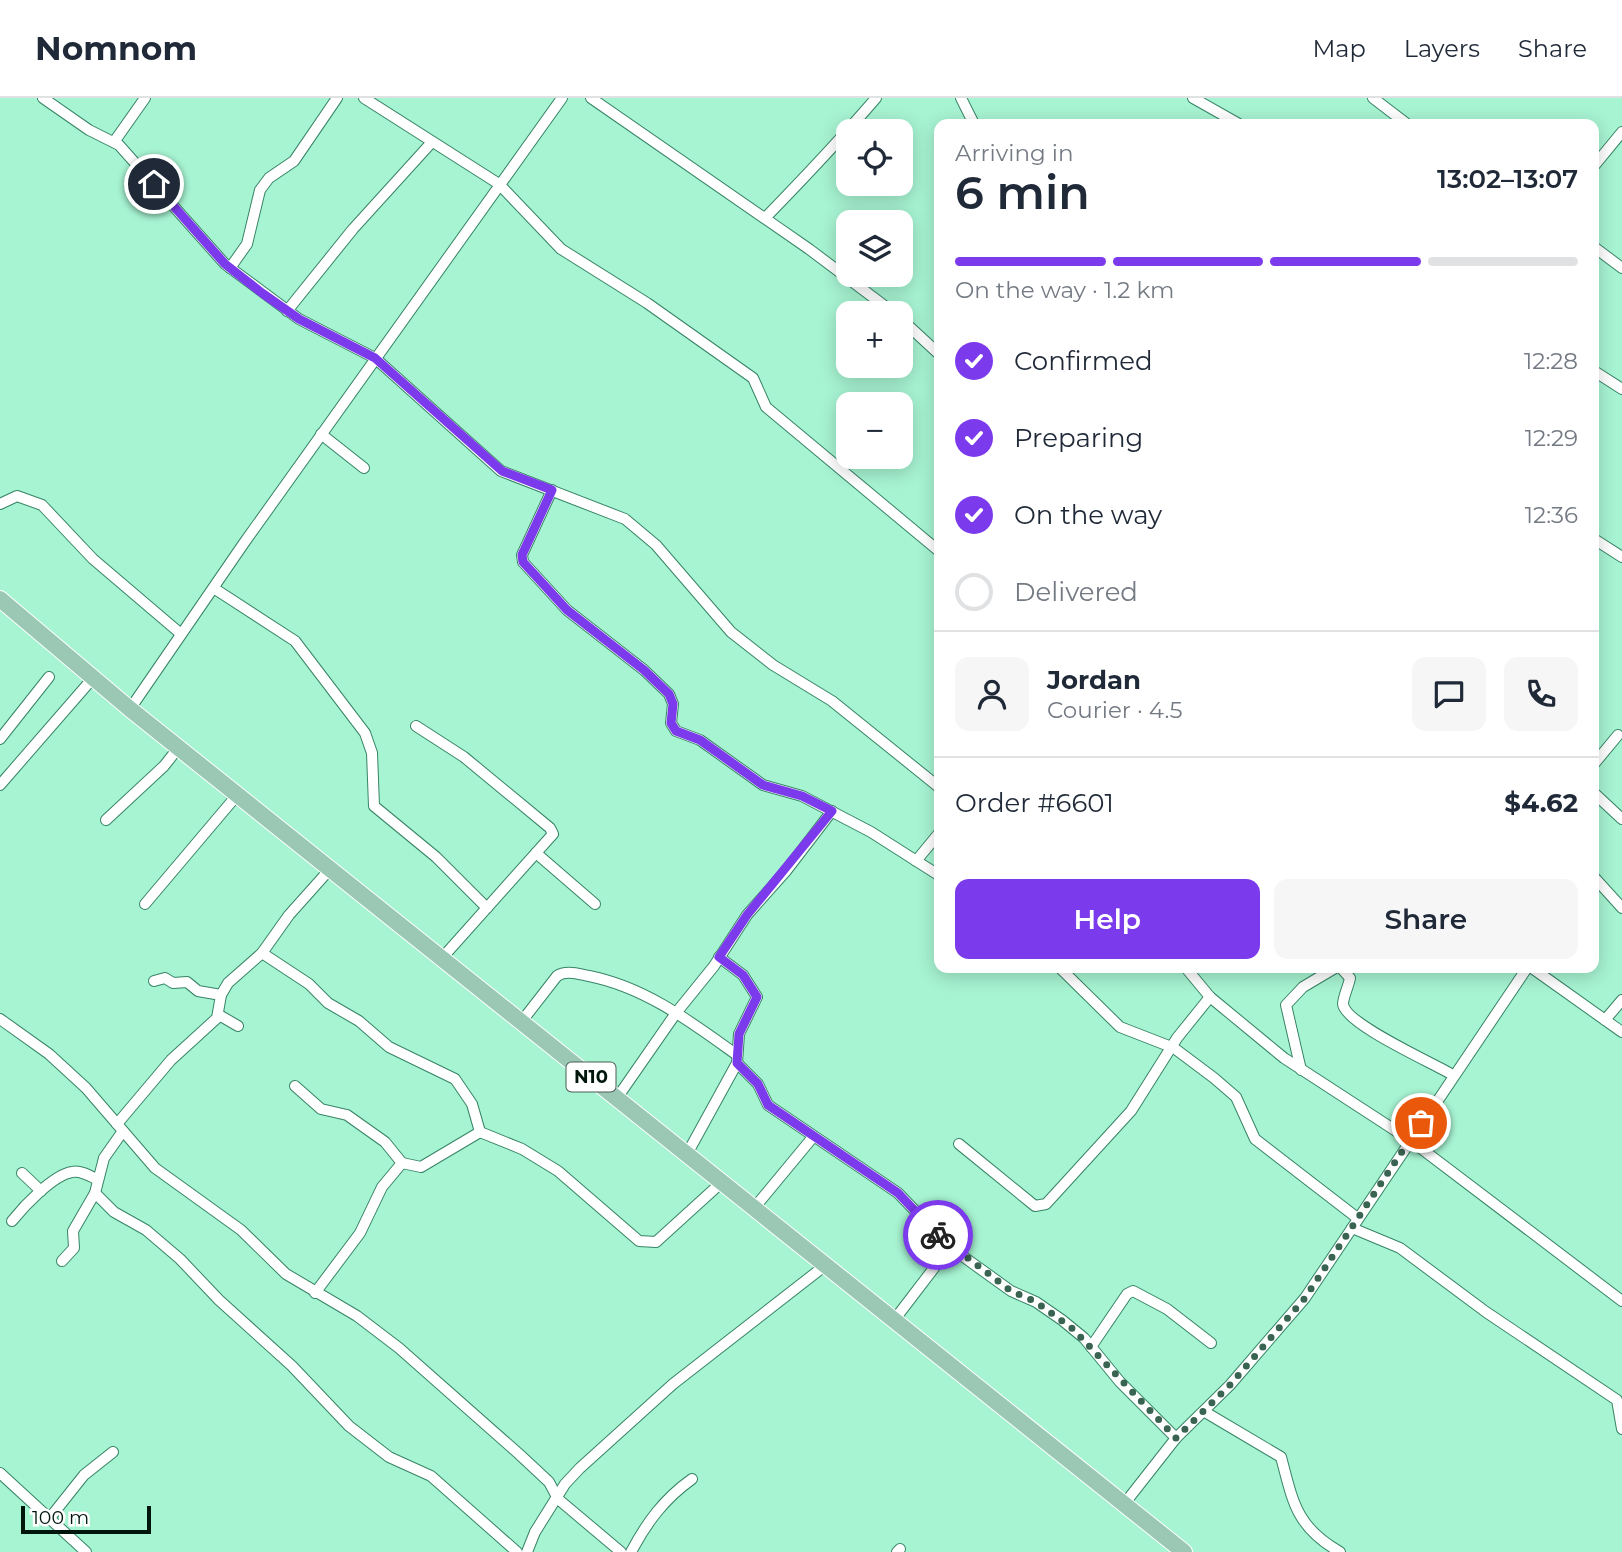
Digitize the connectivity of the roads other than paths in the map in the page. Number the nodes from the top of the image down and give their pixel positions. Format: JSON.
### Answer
{"nodes":[{"id":1,"x":43,"y":98,"type":"edge"},
{"id":2,"x":145,"y":98,"type":"edge"},
{"id":3,"x":337,"y":98,"type":"edge"},
{"id":4,"x":364,"y":98,"type":"edge"},
{"id":5,"x":562,"y":98,"type":"edge"},
{"id":6,"x":591,"y":98,"type":"edge"},
{"id":7,"x":876,"y":98,"type":"edge"},
{"id":8,"x":961,"y":98,"type":"edge"},
{"id":9,"x":1193,"y":98,"type":"edge"},
{"id":10,"x":1373,"y":98,"type":"edge"},
{"id":11,"x":972,"y":119,"type":"edge"},
{"id":12,"x":1230,"y":119,"type":"edge"},
{"id":13,"x":1400,"y":119,"type":"edge"},
{"id":14,"x":1622,"y":132,"type":"edge"},
{"id":15,"x":114,"y":142,"type":"junction"},
{"id":16,"x":432,"y":142,"type":"junction"},
{"id":17,"x":1599,"y":160,"type":"edge"},
{"id":18,"x":499,"y":184,"type":"junction"},
{"id":19,"x":765,"y":218,"type":"junction"},
{"id":20,"x":1599,"y":251,"type":"edge"},
{"id":21,"x":230,"y":268,"type":"junction"},
{"id":22,"x":1622,"y":268,"type":"edge"},
{"id":23,"x":878,"y":301,"type":"edge"},
{"id":24,"x":286,"y":311,"type":"junction"},
{"id":25,"x":913,"y":330,"type":"edge"},
{"id":26,"x":934,"y":349,"type":"edge"},
{"id":27,"x":375,"y":358,"type":"junction"},
{"id":28,"x":1599,"y":374,"type":"edge"},
{"id":29,"x":1622,"y":389,"type":"edge"},
{"id":30,"x":321,"y":434,"type":"junction"},
{"id":31,"x":363,"y":468,"type":"dead end"},
{"id":32,"x":552,"y":490,"type":"junction"},
{"id":33,"x":0,"y":504,"type":"edge"},
{"id":34,"x":1599,"y":542,"type":"edge"},
{"id":35,"x":934,"y":547,"type":"edge"},
{"id":36,"x":1622,"y":557,"type":"edge"},
{"id":37,"x":215,"y":589,"type":"junction"},
{"id":38,"x":0,"y":599,"type":"edge"},
{"id":39,"x":181,"y":634,"type":"junction"},
{"id":40,"x":49,"y":677,"type":"dead end"},
{"id":41,"x":93,"y":678,"type":"junction"},
{"id":42,"x":130,"y":709,"type":"junction"},
{"id":43,"x":416,"y":726,"type":"dead end"},
{"id":44,"x":1618,"y":735,"type":"dead end"},
{"id":45,"x":0,"y":739,"type":"edge"},
{"id":46,"x":179,"y":747,"type":"junction"},
{"id":47,"x":1599,"y":758,"type":"edge"},
{"id":48,"x":934,"y":783,"type":"edge"},
{"id":49,"x":0,"y":785,"type":"edge"},
{"id":50,"x":238,"y":793,"type":"junction"},
{"id":51,"x":1599,"y":800,"type":"edge"},
{"id":52,"x":832,"y":811,"type":"junction"},
{"id":53,"x":1622,"y":819,"type":"edge"},
{"id":54,"x":106,"y":820,"type":"dead end"},
{"id":55,"x":934,"y":839,"type":"edge"},
{"id":56,"x":536,"y":853,"type":"junction"},
{"id":57,"x":916,"y":861,"type":"junction"},
{"id":58,"x":331,"y":868,"type":"junction"},
{"id":59,"x":934,"y":872,"type":"edge"},
{"id":60,"x":1599,"y":883,"type":"edge"},
{"id":61,"x":145,"y":904,"type":"dead end"},
{"id":62,"x":595,"y":904,"type":"dead end"},
{"id":63,"x":486,"y":908,"type":"junction"},
{"id":64,"x":1622,"y":908,"type":"edge"},
{"id":65,"x":262,"y":953,"type":"junction"},
{"id":66,"x":443,"y":957,"type":"junction"},
{"id":67,"x":719,"y":957,"type":"junction"},
{"id":68,"x":1065,"y":973,"type":"edge"},
{"id":69,"x":1190,"y":973,"type":"edge"},
{"id":70,"x":1327,"y":973,"type":"edge"},
{"id":71,"x":1345,"y":973,"type":"edge"},
{"id":72,"x":1525,"y":973,"type":"edge"},
{"id":73,"x":1536,"y":973,"type":"edge"},
{"id":74,"x":154,"y":981,"type":"dead end"},
{"id":75,"x":221,"y":995,"type":"junction"},
{"id":76,"x":1210,"y":997,"type":"junction"},
{"id":77,"x":1622,"y":1000,"type":"edge"},
{"id":78,"x":676,"y":1013,"type":"junction"},
{"id":79,"x":219,"y":1014,"type":"junction"},
{"id":80,"x":0,"y":1019,"type":"edge"},
{"id":81,"x":1605,"y":1020,"type":"junction"},
{"id":82,"x":522,"y":1021,"type":"junction"},
{"id":83,"x":238,"y":1026,"type":"dead end"},
{"id":84,"x":1622,"y":1032,"type":"edge"},
{"id":85,"x":1174,"y":1048,"type":"junction"},
{"id":86,"x":737,"y":1059,"type":"junction"},
{"id":87,"x":1301,"y":1070,"type":"junction"},
{"id":88,"x":1453,"y":1074,"type":"junction"},
{"id":89,"x":295,"y":1086,"type":"dead end"},
{"id":90,"x":617,"y":1098,"type":"junction"},
{"id":91,"x":120,"y":1127,"type":"junction"},
{"id":92,"x":481,"y":1132,"type":"junction"},
{"id":93,"x":813,"y":1137,"type":"junction"},
{"id":94,"x":1410,"y":1140,"type":"junction"},
{"id":95,"x":959,"y":1144,"type":"dead end"},
{"id":96,"x":687,"y":1154,"type":"junction"},
{"id":97,"x":401,"y":1163,"type":"junction"},
{"id":98,"x":22,"y":1173,"type":"dead end"},
{"id":99,"x":98,"y":1180,"type":"junction"},
{"id":100,"x":722,"y":1182,"type":"junction"},
{"id":101,"x":41,"y":1191,"type":"junction"},
{"id":102,"x":95,"y":1192,"type":"junction"},
{"id":103,"x":755,"y":1208,"type":"junction"},
{"id":104,"x":1356,"y":1217,"type":"junction"},
{"id":105,"x":12,"y":1221,"type":"dead end"},
{"id":106,"x":1352,"y":1228,"type":"junction"},
{"id":107,"x":950,"y":1247,"type":"junction"},
{"id":108,"x":62,"y":1261,"type":"dead end"},
{"id":109,"x":827,"y":1265,"type":"junction"},
{"id":110,"x":315,"y":1293,"type":"junction"},
{"id":111,"x":1622,"y":1301,"type":"edge"},
{"id":112,"x":895,"y":1319,"type":"junction"},
{"id":113,"x":1211,"y":1343,"type":"dead end"},
{"id":114,"x":1091,"y":1347,"type":"junction"},
{"id":115,"x":1619,"y":1399,"type":"edge"},
{"id":116,"x":1205,"y":1412,"type":"junction"},
{"id":117,"x":1622,"y":1429,"type":"edge"},
{"id":118,"x":1176,"y":1438,"type":"junction"},
{"id":119,"x":113,"y":1452,"type":"dead end"},
{"id":120,"x":0,"y":1473,"type":"edge"},
{"id":121,"x":692,"y":1479,"type":"dead end"},
{"id":122,"x":558,"y":1499,"type":"junction"},
{"id":123,"x":1125,"y":1503,"type":"junction"},
{"id":124,"x":49,"y":1519,"type":"junction"},
{"id":125,"x":86,"y":1552,"type":"edge"},
{"id":126,"x":517,"y":1552,"type":"edge"},
{"id":127,"x":527,"y":1552,"type":"edge"},
{"id":128,"x":621,"y":1552,"type":"edge"},
{"id":129,"x":631,"y":1552,"type":"edge"},
{"id":130,"x":1184,"y":1552,"type":"edge"},
{"id":131,"x":1340,"y":1552,"type":"edge"}],
"edges":[{"from":1,"to":15,"type":"street"},
{"from":2,"to":15,"type":"street"},
{"from":3,"to":21,"type":"street"},
{"from":4,"to":16,"type":"street"},
{"from":5,"to":18,"type":"street"},
{"from":6,"to":19,"type":"street"},
{"from":7,"to":19,"type":"street"},
{"from":8,"to":11,"type":"street"},
{"from":9,"to":12,"type":"street"},
{"from":10,"to":13,"type":"street"},
{"from":14,"to":17,"type":"street"},
{"from":15,"to":21,"type":"street"},
{"from":16,"to":18,"type":"street"},
{"from":16,"to":24,"type":"street"},
{"from":18,"to":27,"type":"street"},
{"from":18,"to":35,"type":"street"},
{"from":19,"to":23,"type":"street"},
{"from":20,"to":22,"type":"street"},
{"from":21,"to":24,"type":"street"},
{"from":24,"to":27,"type":"street"},
{"from":25,"to":26,"type":"street"},
{"from":27,"to":30,"type":"street"},
{"from":27,"to":32,"type":"street"},
{"from":28,"to":29,"type":"street"},
{"from":30,"to":31,"type":"street"},
{"from":30,"to":37,"type":"street"},
{"from":32,"to":48,"type":"street"},
{"from":32,"to":52,"type":"street"},
{"from":33,"to":39,"type":"street"},
{"from":34,"to":36,"type":"street"},
{"from":37,"to":39,"type":"street"},
{"from":37,"to":63,"type":"street"},
{"from":38,"to":41,"type":"main road","number":"N10"},
{"from":39,"to":42,"type":"street"},
{"from":40,"to":45,"type":"street"},
{"from":41,"to":42,"type":"main road","number":"N10"},
{"from":41,"to":49,"type":"street"},
{"from":42,"to":46,"type":"main road","number":"N10"},
{"from":43,"to":56,"type":"street"},
{"from":44,"to":47,"type":"street"},
{"from":46,"to":50,"type":"main road","number":"N10"},
{"from":46,"to":54,"type":"street"},
{"from":50,"to":58,"type":"main road","number":"N10"},
{"from":50,"to":61,"type":"street"},
{"from":51,"to":53,"type":"street"},
{"from":52,"to":57,"type":"street"},
{"from":52,"to":67,"type":"street"},
{"from":55,"to":57,"type":"street"},
{"from":56,"to":62,"type":"street"},
{"from":56,"to":63,"type":"street"},
{"from":57,"to":59,"type":"street"},
{"from":58,"to":65,"type":"street"},
{"from":58,"to":66,"type":"main road","number":"N10"},
{"from":60,"to":64,"type":"street"},
{"from":63,"to":66,"type":"street"},
{"from":65,"to":75,"type":"street"},
{"from":65,"to":92,"type":"street"},
{"from":66,"to":82,"type":"main road","number":"N10"},
{"from":67,"to":78,"type":"street"},
{"from":67,"to":86,"type":"street"},
{"from":68,"to":85,"type":"street"},
{"from":69,"to":76,"type":"street"},
{"from":70,"to":87,"type":"street"},
{"from":71,"to":88,"type":"street"},
{"from":72,"to":88,"type":"street"},
{"from":73,"to":81,"type":"street"},
{"from":74,"to":75,"type":"street"},
{"from":75,"to":79,"type":"street"},
{"from":76,"to":85,"type":"street"},
{"from":76,"to":87,"type":"street"},
{"from":77,"to":81,"type":"street"},
{"from":78,"to":82,"type":"street"},
{"from":78,"to":86,"type":"street"},
{"from":78,"to":90,"type":"street"},
{"from":79,"to":83,"type":"street"},
{"from":79,"to":91,"type":"street"},
{"from":80,"to":91,"type":"street"},
{"from":81,"to":84,"type":"street"},
{"from":82,"to":90,"type":"main road","number":"N10"},
{"from":85,"to":95,"type":"street"},
{"from":85,"to":104,"type":"street"},
{"from":86,"to":93,"type":"street"},
{"from":86,"to":96,"type":"street"},
{"from":87,"to":94,"type":"street"},
{"from":88,"to":94,"type":"street"},
{"from":89,"to":97,"type":"street"},
{"from":90,"to":96,"type":"main road","number":"N10"},
{"from":91,"to":99,"type":"street"},
{"from":91,"to":110,"type":"street"},
{"from":92,"to":97,"type":"street"},
{"from":92,"to":100,"type":"street"},
{"from":93,"to":103,"type":"street"},
{"from":93,"to":107,"type":"street"},
{"from":94,"to":104,"type":"street"},
{"from":94,"to":111,"type":"street"},
{"from":96,"to":100,"type":"main road","number":"N10"},
{"from":97,"to":110,"type":"street"},
{"from":98,"to":101,"type":"street"},
{"from":99,"to":101,"type":"street"},
{"from":99,"to":102,"type":"street"},
{"from":100,"to":103,"type":"main road","number":"N10"},
{"from":101,"to":105,"type":"street"},
{"from":102,"to":108,"type":"street"},
{"from":102,"to":126,"type":"street"},
{"from":103,"to":109,"type":"main road","number":"N10"},
{"from":104,"to":106,"type":"street"},
{"from":106,"to":115,"type":"street"},
{"from":106,"to":116,"type":"street"},
{"from":107,"to":112,"type":"street"},
{"from":107,"to":114,"type":"street"},
{"from":109,"to":112,"type":"main road","number":"N10"},
{"from":109,"to":122,"type":"street"},
{"from":110,"to":122,"type":"street"},
{"from":112,"to":123,"type":"main road","number":"N10"},
{"from":113,"to":114,"type":"street"},
{"from":114,"to":118,"type":"street"},
{"from":115,"to":117,"type":"street"},
{"from":116,"to":118,"type":"street"},
{"from":116,"to":131,"type":"street"},
{"from":118,"to":123,"type":"street"},
{"from":119,"to":124,"type":"street"},
{"from":120,"to":124,"type":"street"},
{"from":121,"to":129,"type":"street"},
{"from":122,"to":127,"type":"street"},
{"from":122,"to":128,"type":"street"},
{"from":123,"to":130,"type":"main road","number":"N10"},
{"from":124,"to":125,"type":"street"}]}
